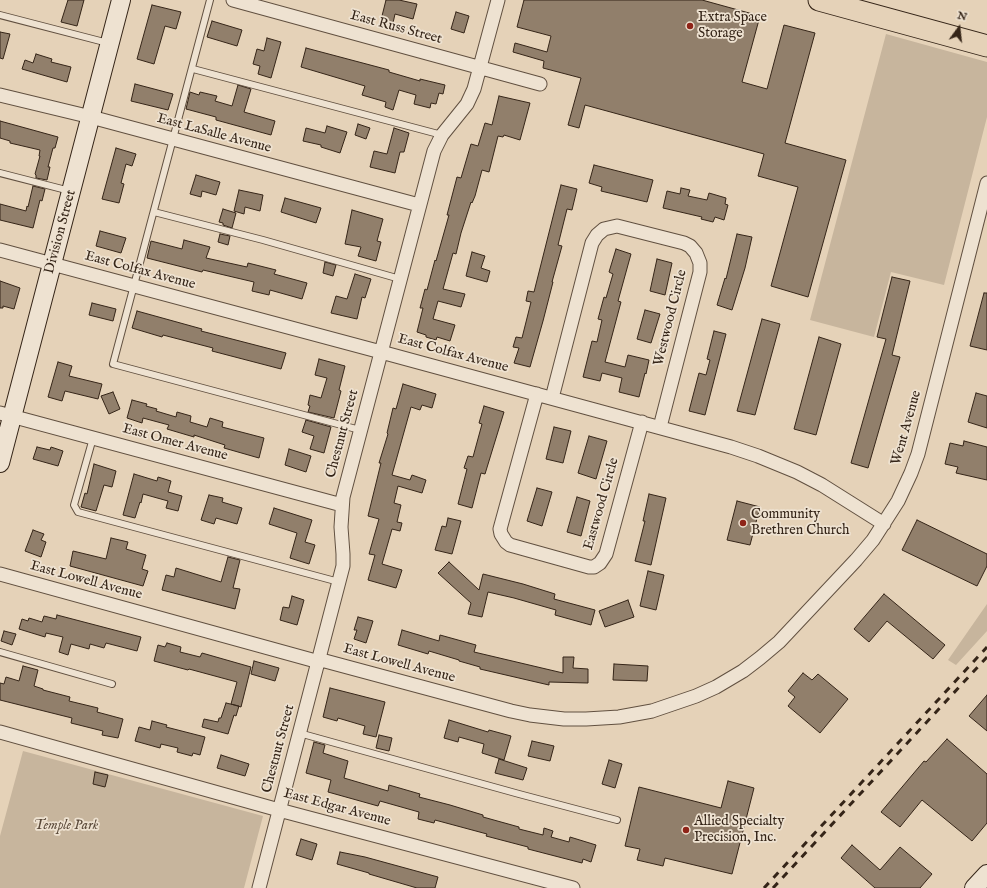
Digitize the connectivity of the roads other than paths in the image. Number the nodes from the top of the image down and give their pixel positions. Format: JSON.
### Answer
{"nodes":[{"id":1,"x":121,"y":0,"type":"edge"},
{"id":2,"x":210,"y":0,"type":"edge"},
{"id":3,"x":233,"y":0,"type":"edge"},
{"id":4,"x":498,"y":0,"type":"edge"},
{"id":5,"x":819,"y":0,"type":"edge"},
{"id":6,"x":0,"y":15,"type":"edge"},
{"id":7,"x":109,"y":44,"type":"junction"},
{"id":8,"x":987,"y":46,"type":"edge"},
{"id":9,"x":193,"y":68,"type":"junction"},
{"id":10,"x":480,"y":68,"type":"junction"},
{"id":11,"x":540,"y":84,"type":"dead end"},
{"id":12,"x":0,"y":95,"type":"edge"},
{"id":13,"x":91,"y":117,"type":"junction"},
{"id":14,"x":442,"y":135,"type":"junction"},
{"id":15,"x":173,"y":140,"type":"junction"},
{"id":16,"x":0,"y":173,"type":"edge"},
{"id":17,"x":987,"y":183,"type":"edge"},
{"id":18,"x":72,"y":192,"type":"junction"},
{"id":19,"x":419,"y":205,"type":"junction"},
{"id":20,"x":154,"y":212,"type":"junction"},
{"id":21,"x":0,"y":250,"type":"edge"},
{"id":22,"x":53,"y":264,"type":"junction"},
{"id":23,"x":400,"y":279,"type":"junction"},
{"id":24,"x":135,"y":286,"type":"junction"},
{"id":25,"x":381,"y":352,"type":"junction"},
{"id":26,"x":537,"y":394,"type":"junction"},
{"id":27,"x":552,"y":398,"type":"junction"},
{"id":28,"x":6,"y":414,"type":"edge"},
{"id":29,"x":642,"y":422,"type":"junction"},
{"id":30,"x":660,"y":427,"type":"junction"},
{"id":31,"x":360,"y":430,"type":"junction"},
{"id":32,"x":93,"y":438,"type":"junction"},
{"id":33,"x":0,"y":463,"type":"edge"},
{"id":34,"x":342,"y":505,"type":"junction"},
{"id":35,"x":884,"y":524,"type":"junction"},
{"id":36,"x":0,"y":574,"type":"edge"},
{"id":37,"x":339,"y":582,"type":"junction"},
{"id":38,"x":779,"y":642,"type":"joint"},
{"id":39,"x":0,"y":652,"type":"edge"},
{"id":40,"x":319,"y":660,"type":"junction"},
{"id":41,"x":112,"y":684,"type":"dead end"},
{"id":42,"x":0,"y":732,"type":"edge"},
{"id":43,"x":299,"y":733,"type":"junction"},
{"id":44,"x":279,"y":810,"type":"junction"},
{"id":45,"x":617,"y":820,"type":"dead end"},
{"id":46,"x":987,"y":874,"type":"edge"},
{"id":47,"x":259,"y":888,"type":"edge"},
{"id":48,"x":573,"y":888,"type":"edge"},
{"id":49,"x":974,"y":888,"type":"edge"}],
"edges":[{"from":1,"to":7,"type":"street","name":"Division Street"},
{"from":2,"to":9,"type":"lane"},
{"from":3,"to":10,"type":"street","name":"East Russ Street"},
{"from":4,"to":10,"type":"street","name":"Chestnut Street"},
{"from":5,"to":8,"type":"main road"},
{"from":6,"to":7,"type":"lane"},
{"from":7,"to":13,"type":"street","name":"Division Street"},
{"from":9,"to":14,"type":"lane"},
{"from":9,"to":15,"type":"lane"},
{"from":10,"to":11,"type":"street","name":"East Russ Street"},
{"from":10,"to":14,"type":"street","name":"Chestnut Street"},
{"from":12,"to":13,"type":"street","name":"East LaSalle Avenue"},
{"from":13,"to":15,"type":"street","name":"East LaSalle Avenue"},
{"from":13,"to":18,"type":"street","name":"Division Street"},
{"from":14,"to":19,"type":"street","name":"Chestnut Street"},
{"from":15,"to":19,"type":"street","name":"East LaSalle Avenue"},
{"from":15,"to":20,"type":"lane"},
{"from":16,"to":18,"type":"lane"},
{"from":17,"to":35,"type":"street","name":"Went Avenue"},
{"from":18,"to":22,"type":"street","name":"Division Street"},
{"from":19,"to":23,"type":"street","name":"Chestnut Street"},
{"from":20,"to":23,"type":"lane"},
{"from":20,"to":24,"type":"lane"},
{"from":21,"to":22,"type":"street","name":"East Colfax Avenue"},
{"from":22,"to":24,"type":"street","name":"East Colfax Avenue"},
{"from":22,"to":28,"type":"street","name":"Division Street"},
{"from":23,"to":25,"type":"street","name":"Chestnut Street"},
{"from":24,"to":25,"type":"street","name":"East Colfax Avenue"},
{"from":24,"to":31,"type":"lane"},
{"from":25,"to":26,"type":"street","name":"East Colfax Avenue"},
{"from":25,"to":31,"type":"street","name":"Chestnut Street"},
{"from":26,"to":27,"type":"street","name":"East Colfax Avenue"},
{"from":26,"to":29,"type":"street","name":"Eastwood Circle"},
{"from":27,"to":29,"type":"street","name":"East Colfax Avenue"},
{"from":27,"to":30,"type":"street","name":"Westwood Circle"},
{"from":28,"to":32,"type":"street","name":"East Omer Avenue"},
{"from":28,"to":33,"type":"street","name":"Division Street"},
{"from":29,"to":30,"type":"street","name":"East Colfax Avenue"},
{"from":30,"to":35,"type":"street","name":"East Colfax Avenue"},
{"from":31,"to":34,"type":"street","name":"Chestnut Street"},
{"from":32,"to":34,"type":"street","name":"East Omer Avenue"},
{"from":32,"to":37,"type":"lane"},
{"from":34,"to":37,"type":"street","name":"Chestnut Street"},
{"from":35,"to":38,"type":"street","name":"Went Avenue"},
{"from":36,"to":40,"type":"street","name":"East Lowell Avenue"},
{"from":37,"to":40,"type":"street","name":"Chestnut Street"},
{"from":38,"to":40,"type":"street","name":"East Lowell Avenue"},
{"from":39,"to":41,"type":"lane"},
{"from":40,"to":43,"type":"street","name":"Chestnut Street"},
{"from":42,"to":44,"type":"street","name":"East Edgar Avenue"},
{"from":43,"to":44,"type":"street","name":"Chestnut Street"},
{"from":43,"to":45,"type":"lane"},
{"from":44,"to":47,"type":"street","name":"Chestnut Street"},
{"from":44,"to":48,"type":"street","name":"East Edgar Avenue"},
{"from":46,"to":49,"type":"street"}]}
